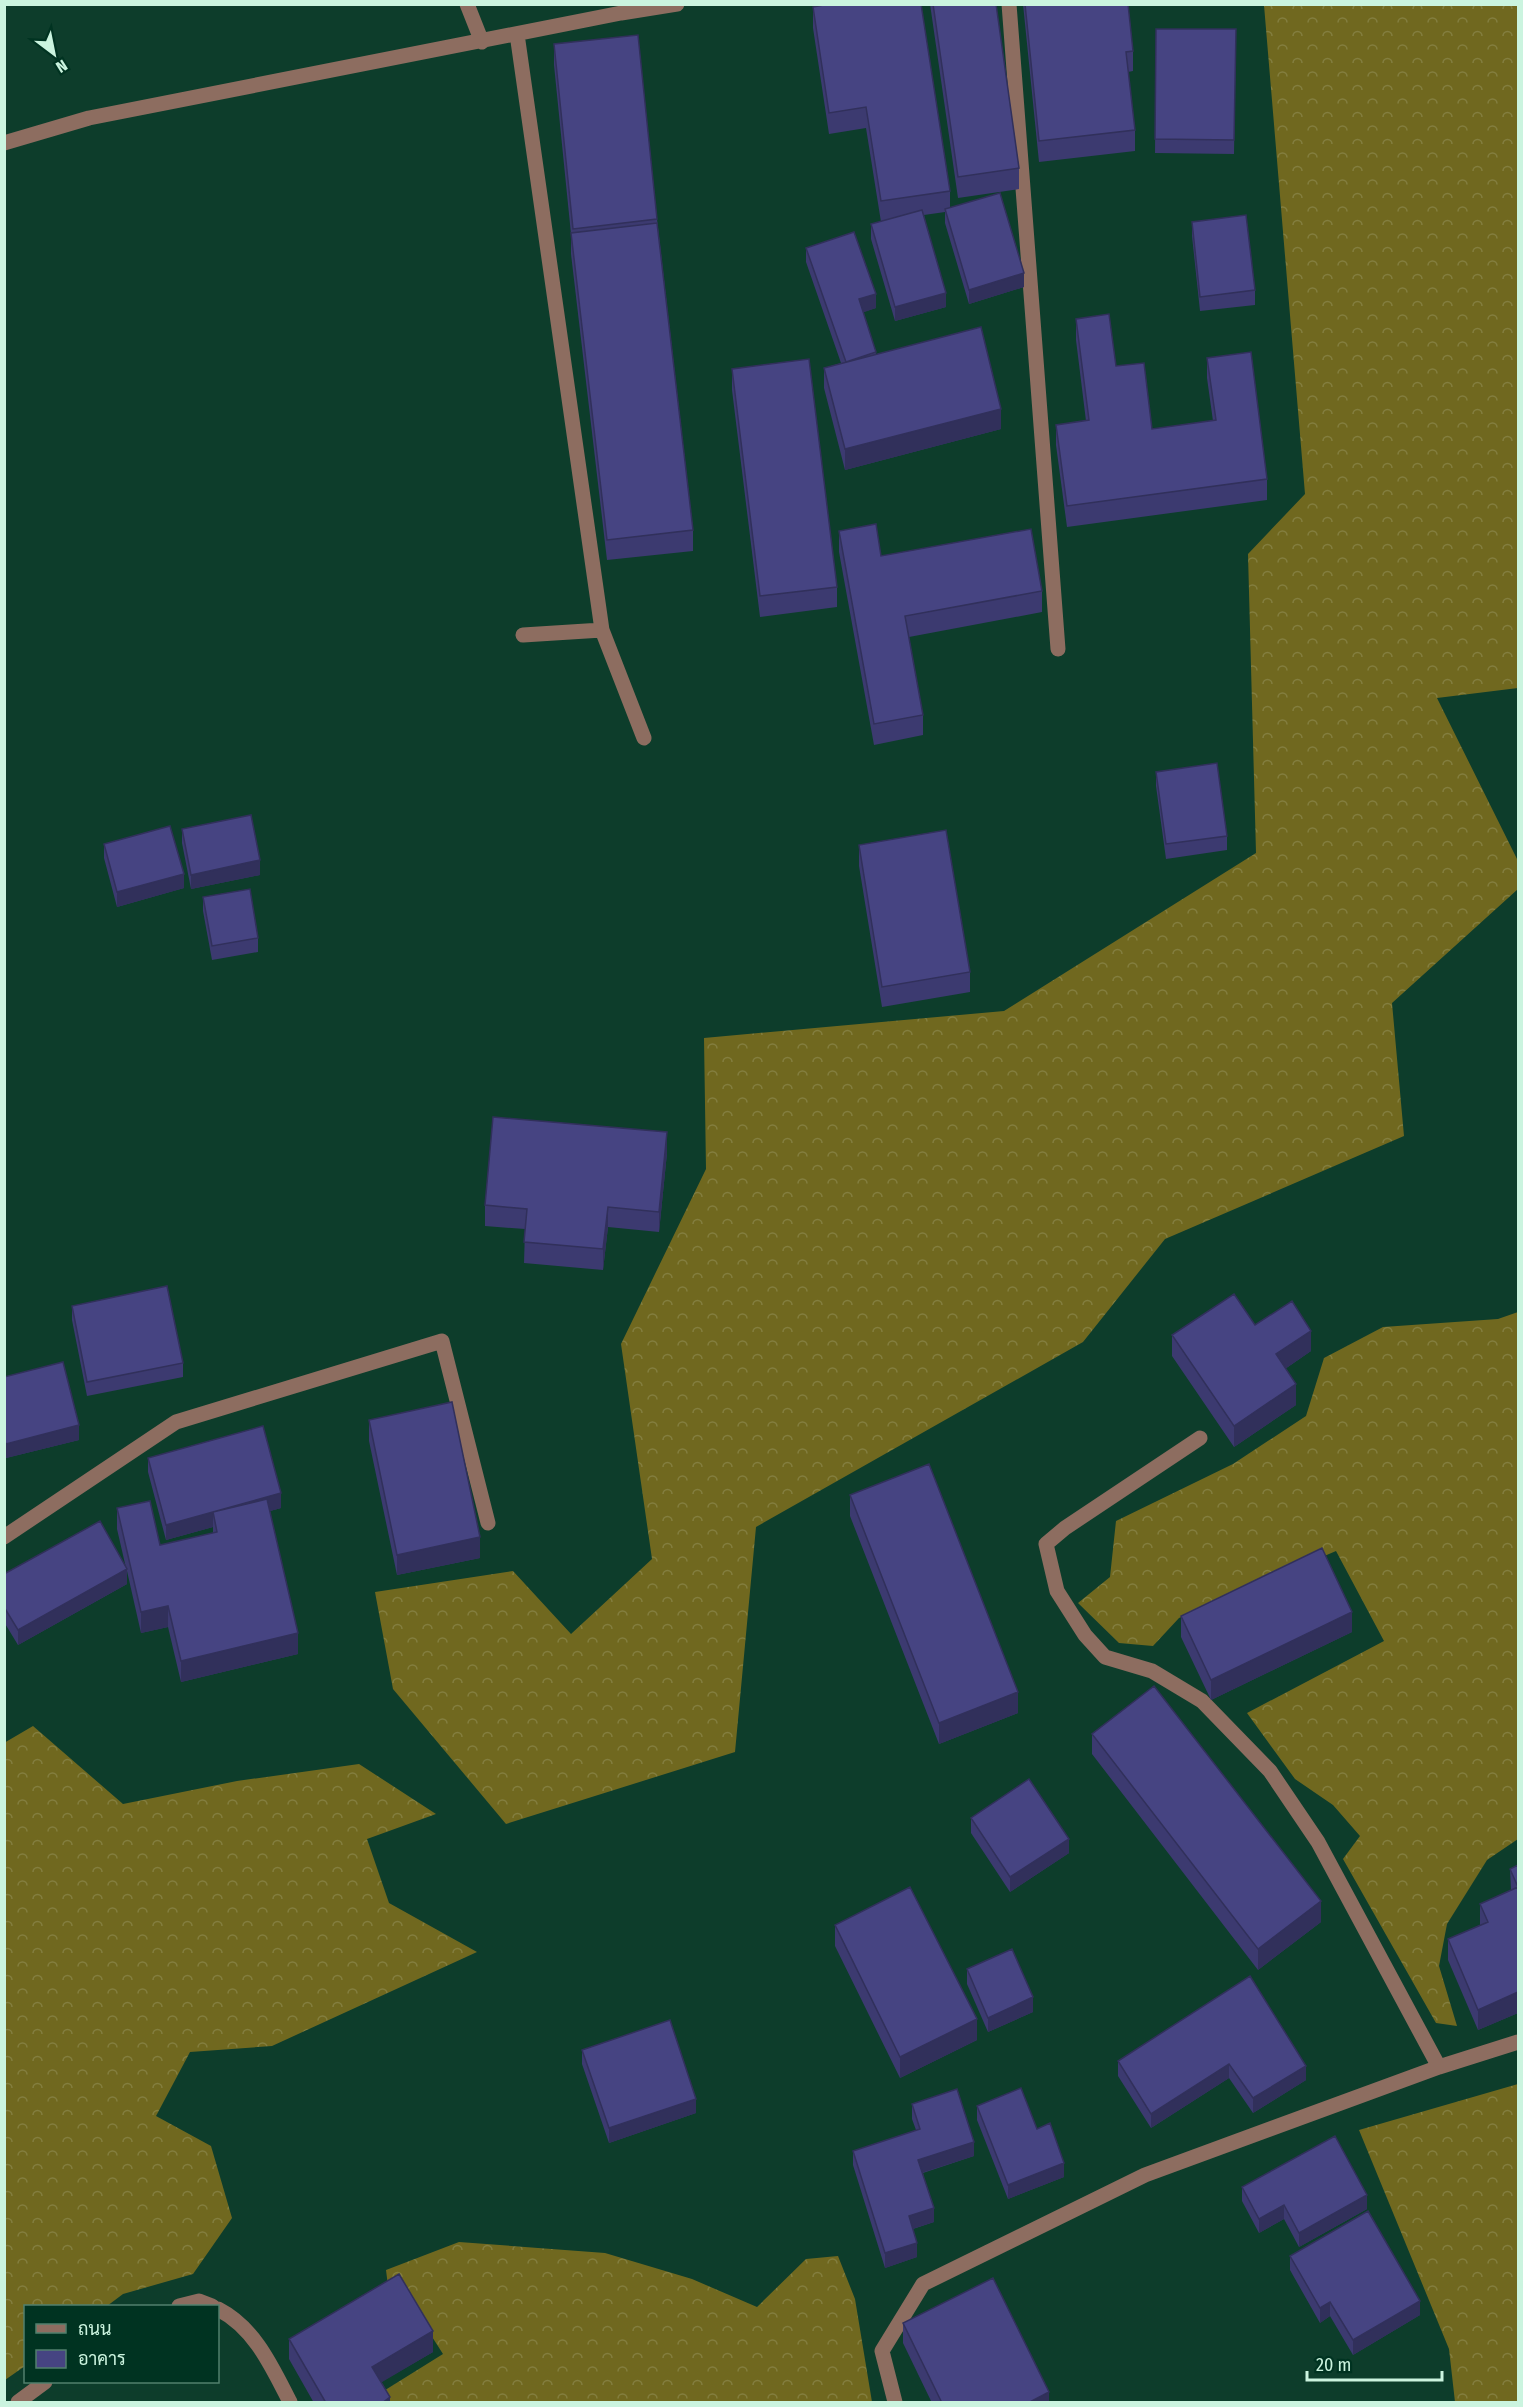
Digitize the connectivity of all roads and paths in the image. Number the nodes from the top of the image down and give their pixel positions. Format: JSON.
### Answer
{"nodes":[{"id":1,"x":467,"y":4,"type":"edge"},
{"id":2,"x":677,"y":4,"type":"edge"},
{"id":3,"x":1009,"y":4,"type":"edge"},
{"id":4,"x":517,"y":34,"type":"junction"},
{"id":5,"x":483,"y":42,"type":"junction"},
{"id":6,"x":4,"y":143,"type":"edge"},
{"id":7,"x":602,"y":630,"type":"junction"},
{"id":8,"x":523,"y":635,"type":"dead end"},
{"id":9,"x":1058,"y":650,"type":"dead end"},
{"id":10,"x":644,"y":738,"type":"dead end"},
{"id":11,"x":1200,"y":1438,"type":"dead end"},
{"id":12,"x":488,"y":1523,"type":"dead end"},
{"id":13,"x":4,"y":1537,"type":"edge"},
{"id":14,"x":1518,"y":2042,"type":"edge"},
{"id":15,"x":1439,"y":2067,"type":"junction"},
{"id":16,"x":186,"y":2305,"type":"edge"},
{"id":17,"x":208,"y":2305,"type":"edge"},
{"id":18,"x":219,"y":2310,"type":"edge"},
{"id":19,"x":44,"y":2383,"type":"edge"},
{"id":20,"x":18,"y":2403,"type":"edge"},
{"id":21,"x":290,"y":2403,"type":"edge"},
{"id":22,"x":895,"y":2403,"type":"edge"}],
"edges":[{"from":1,"to":5,"type":"street"},
{"from":2,"to":4,"type":"street"},
{"from":3,"to":9,"type":"street"},
{"from":4,"to":5,"type":"street"},
{"from":4,"to":7,"type":"street"},
{"from":5,"to":6,"type":"street"},
{"from":7,"to":8,"type":"street"},
{"from":7,"to":10,"type":"street"},
{"from":11,"to":15,"type":"street"},
{"from":12,"to":13,"type":"street"},
{"from":14,"to":15,"type":"street"},
{"from":15,"to":22,"type":"street"},
{"from":16,"to":17,"type":"street"},
{"from":18,"to":21,"type":"street"},
{"from":19,"to":20,"type":"street"}]}
